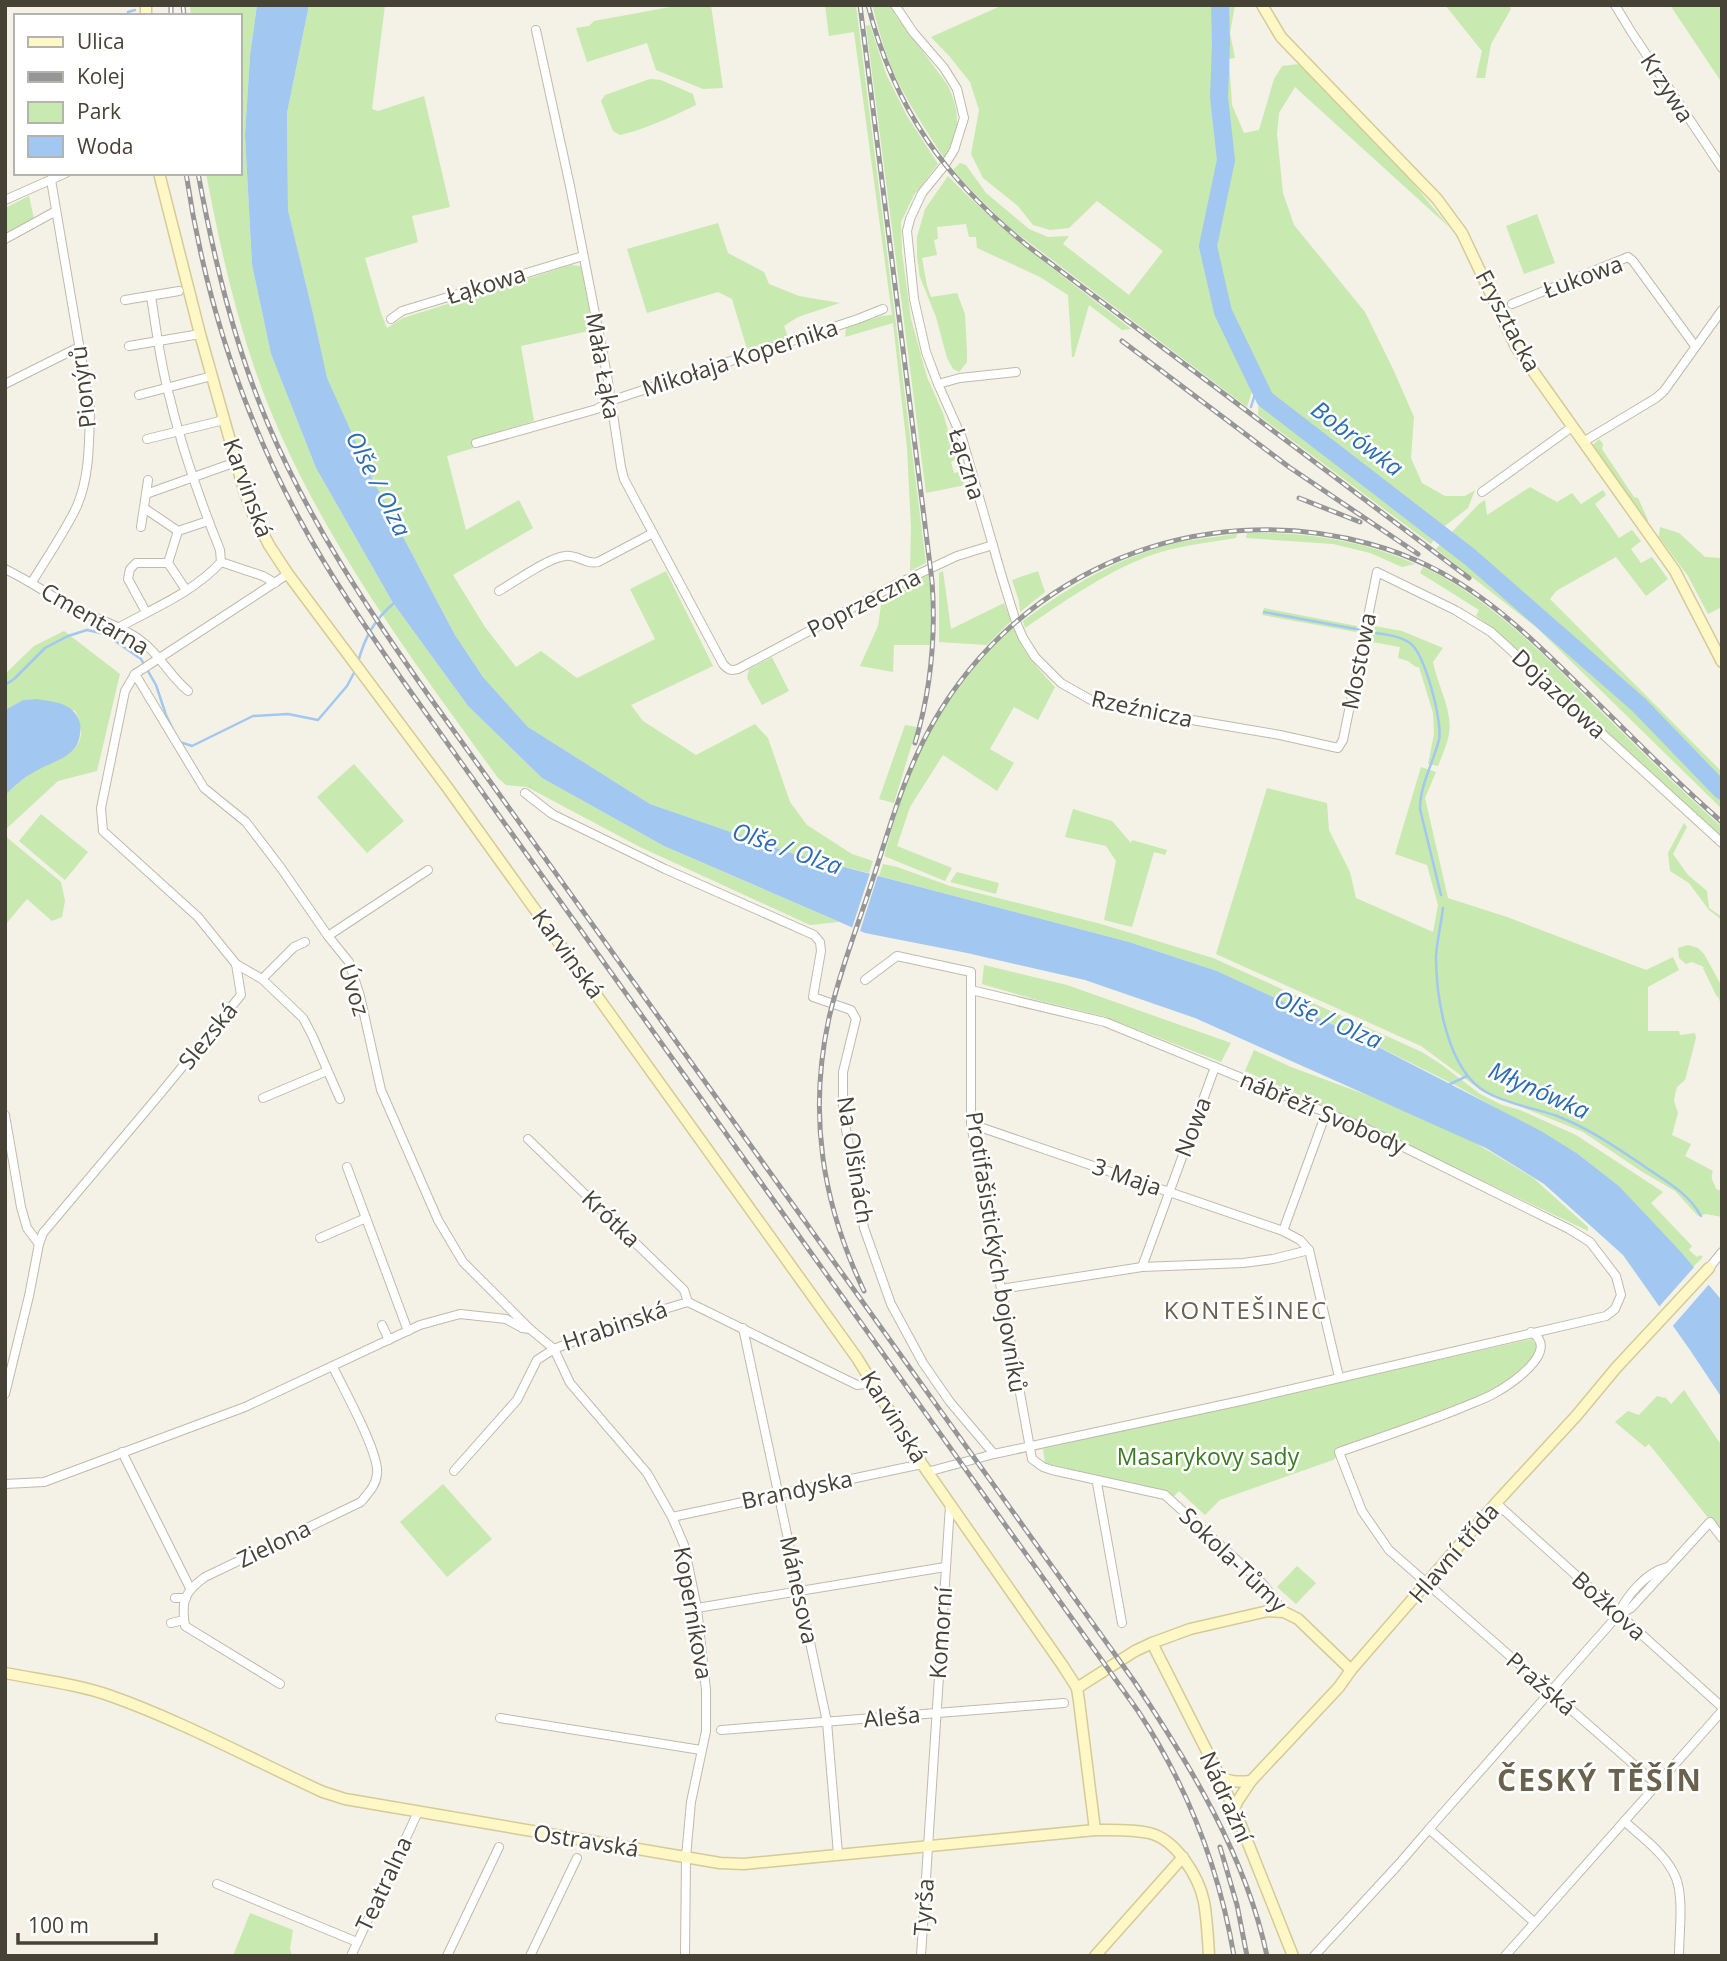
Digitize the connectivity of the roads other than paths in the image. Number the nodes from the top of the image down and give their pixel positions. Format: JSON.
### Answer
{"nodes":[{"id":1,"x":895,"y":5,"type":"edge"},
{"id":2,"x":1262,"y":5,"type":"edge"},
{"id":3,"x":1615,"y":5,"type":"edge"},
{"id":4,"x":536,"y":30,"type":"dead end"},
{"id":5,"x":1722,"y":168,"type":"edge"},
{"id":6,"x":62,"y":175,"type":"edge"},
{"id":7,"x":160,"y":175,"type":"edge"},
{"id":8,"x":51,"y":180,"type":"junction"},
{"id":9,"x":5,"y":200,"type":"edge"},
{"id":10,"x":56,"y":211,"type":"junction"},
{"id":11,"x":5,"y":240,"type":"edge"},
{"id":12,"x":583,"y":256,"type":"junction"},
{"id":13,"x":179,"y":291,"type":"dead end"},
{"id":14,"x":150,"y":296,"type":"junction"},
{"id":15,"x":125,"y":300,"type":"dead end"},
{"id":16,"x":1512,"y":304,"type":"dead end"},
{"id":17,"x":883,"y":309,"type":"dead end"},
{"id":18,"x":1722,"y":310,"type":"edge"},
{"id":19,"x":391,"y":319,"type":"dead end"},
{"id":20,"x":200,"y":334,"type":"junction"},
{"id":21,"x":159,"y":341,"type":"junction"},
{"id":22,"x":129,"y":346,"type":"dead end"},
{"id":23,"x":1695,"y":346,"type":"junction"},
{"id":24,"x":79,"y":347,"type":"junction"},
{"id":25,"x":1016,"y":372,"type":"dead end"},
{"id":26,"x":212,"y":376,"type":"junction"},
{"id":27,"x":5,"y":384,"type":"edge"},
{"id":28,"x":938,"y":384,"type":"junction"},
{"id":29,"x":167,"y":388,"type":"junction"},
{"id":30,"x":139,"y":395,"type":"dead end"},
{"id":31,"x":610,"y":401,"type":"junction"},
{"id":32,"x":224,"y":420,"type":"junction"},
{"id":33,"x":1572,"y":427,"type":"junction"},
{"id":34,"x":178,"y":431,"type":"junction"},
{"id":35,"x":147,"y":439,"type":"dead end"},
{"id":36,"x":1583,"y":442,"type":"junction"},
{"id":37,"x":476,"y":443,"type":"dead end"},
{"id":38,"x":236,"y":462,"type":"junction"},
{"id":39,"x":193,"y":477,"type":"junction"},
{"id":40,"x":148,"y":480,"type":"dead end"},
{"id":41,"x":1482,"y":492,"type":"dead end"},
{"id":42,"x":146,"y":494,"type":"junction"},
{"id":43,"x":144,"y":508,"type":"junction"},
{"id":44,"x":208,"y":520,"type":"junction"},
{"id":45,"x":141,"y":527,"type":"dead end"},
{"id":46,"x":178,"y":531,"type":"junction"},
{"id":47,"x":653,"y":533,"type":"junction"},
{"id":48,"x":993,"y":545,"type":"junction"},
{"id":49,"x":221,"y":562,"type":"junction"},
{"id":50,"x":168,"y":563,"type":"junction"},
{"id":51,"x":5,"y":569,"type":"edge"},
{"id":52,"x":1377,"y":572,"type":"joint"},
{"id":53,"x":288,"y":574,"type":"junction"},
{"id":54,"x":32,"y":582,"type":"junction"},
{"id":55,"x":275,"y":583,"type":"junction"},
{"id":56,"x":186,"y":590,"type":"junction"},
{"id":57,"x":499,"y":591,"type":"dead end"},
{"id":58,"x":146,"y":612,"type":"junction"},
{"id":59,"x":117,"y":628,"type":"junction"},
{"id":60,"x":157,"y":659,"type":"junction"},
{"id":61,"x":1722,"y":662,"type":"edge"},
{"id":62,"x":738,"y":669,"type":"joint"},
{"id":63,"x":138,"y":671,"type":"junction"},
{"id":64,"x":188,"y":691,"type":"dead end"},
{"id":65,"x":1338,"y":748,"type":"joint"},
{"id":66,"x":525,"y":793,"type":"dead end"},
{"id":67,"x":1722,"y":844,"type":"edge"},
{"id":68,"x":429,"y":870,"type":"dead end"},
{"id":69,"x":328,"y":936,"type":"junction"},
{"id":70,"x":305,"y":942,"type":"dead end"},
{"id":71,"x":236,"y":964,"type":"junction"},
{"id":72,"x":262,"y":979,"type":"junction"},
{"id":73,"x":866,"y":980,"type":"dead end"},
{"id":74,"x":971,"y":990,"type":"junction"},
{"id":75,"x":1215,"y":1067,"type":"junction"},
{"id":76,"x":327,"y":1070,"type":"junction"},
{"id":77,"x":263,"y":1098,"type":"dead end"},
{"id":78,"x":340,"y":1099,"type":"dead end"},
{"id":79,"x":1326,"y":1113,"type":"junction"},
{"id":80,"x":5,"y":1115,"type":"edge"},
{"id":81,"x":971,"y":1125,"type":"junction"},
{"id":82,"x":528,"y":1139,"type":"dead end"},
{"id":83,"x":347,"y":1167,"type":"dead end"},
{"id":84,"x":1168,"y":1191,"type":"junction"},
{"id":85,"x":366,"y":1218,"type":"junction"},
{"id":86,"x":1283,"y":1231,"type":"junction"},
{"id":87,"x":320,"y":1238,"type":"dead end"},
{"id":88,"x":39,"y":1244,"type":"junction"},
{"id":89,"x":1309,"y":1250,"type":"junction"},
{"id":90,"x":1722,"y":1252,"type":"edge"},
{"id":91,"x":1142,"y":1267,"type":"junction"},
{"id":92,"x":1709,"y":1268,"type":"joint"},
{"id":93,"x":1001,"y":1289,"type":"junction"},
{"id":94,"x":688,"y":1302,"type":"junction"},
{"id":95,"x":382,"y":1325,"type":"dead end"},
{"id":96,"x":743,"y":1328,"type":"junction"},
{"id":97,"x":530,"y":1329,"type":"junction"},
{"id":98,"x":408,"y":1331,"type":"junction"},
{"id":99,"x":1531,"y":1332,"type":"junction"},
{"id":100,"x":389,"y":1340,"type":"junction"},
{"id":101,"x":554,"y":1349,"type":"junction"},
{"id":102,"x":333,"y":1367,"type":"junction"},
{"id":103,"x":1339,"y":1377,"type":"junction"},
{"id":104,"x":873,"y":1383,"type":"junction"},
{"id":105,"x":5,"y":1394,"type":"edge"},
{"id":106,"x":1029,"y":1447,"type":"junction"},
{"id":107,"x":122,"y":1452,"type":"junction"},
{"id":108,"x":994,"y":1454,"type":"junction"},
{"id":109,"x":925,"y":1468,"type":"junction"},
{"id":110,"x":454,"y":1471,"type":"dead end"},
{"id":111,"x":1098,"y":1480,"type":"junction"},
{"id":112,"x":5,"y":1484,"type":"edge"},
{"id":113,"x":778,"y":1494,"type":"junction"},
{"id":114,"x":1496,"y":1503,"type":"junction"},
{"id":115,"x":950,"y":1505,"type":"junction"},
{"id":116,"x":672,"y":1517,"type":"junction"},
{"id":117,"x":1722,"y":1538,"type":"edge"},
{"id":118,"x":946,"y":1567,"type":"junction"},
{"id":119,"x":1427,"y":1584,"type":"junction"},
{"id":120,"x":190,"y":1588,"type":"junction"},
{"id":121,"x":800,"y":1592,"type":"junction"},
{"id":122,"x":175,"y":1598,"type":"dead end"},
{"id":123,"x":186,"y":1598,"type":"junction"},
{"id":124,"x":697,"y":1608,"type":"junction"},
{"id":125,"x":1284,"y":1612,"type":"junction"},
{"id":126,"x":1618,"y":1615,"type":"junction"},
{"id":127,"x":184,"y":1620,"type":"junction"},
{"id":128,"x":171,"y":1622,"type":"dead end"},
{"id":129,"x":1122,"y":1623,"type":"dead end"},
{"id":130,"x":1153,"y":1643,"type":"junction"},
{"id":131,"x":1351,"y":1670,"type":"junction"},
{"id":132,"x":5,"y":1673,"type":"edge"},
{"id":133,"x":279,"y":1684,"type":"dead end"},
{"id":134,"x":1077,"y":1688,"type":"junction"},
{"id":135,"x":1549,"y":1691,"type":"junction"},
{"id":136,"x":1064,"y":1703,"type":"dead end"},
{"id":137,"x":1722,"y":1709,"type":"edge"},
{"id":138,"x":936,"y":1714,"type":"junction"},
{"id":139,"x":500,"y":1718,"type":"dead end"},
{"id":140,"x":827,"y":1722,"type":"junction"},
{"id":141,"x":721,"y":1730,"type":"dead end"},
{"id":142,"x":701,"y":1749,"type":"junction"},
{"id":143,"x":1217,"y":1773,"type":"junction"},
{"id":144,"x":1251,"y":1781,"type":"junction"},
{"id":145,"x":1656,"y":1784,"type":"junction"},
{"id":146,"x":1234,"y":1810,"type":"junction"},
{"id":147,"x":418,"y":1812,"type":"junction"},
{"id":148,"x":1624,"y":1821,"type":"junction"},
{"id":149,"x":1429,"y":1829,"type":"junction"},
{"id":150,"x":1096,"y":1830,"type":"junction"},
{"id":151,"x":928,"y":1846,"type":"junction"},
{"id":152,"x":499,"y":1847,"type":"dead end"},
{"id":153,"x":838,"y":1854,"type":"junction"},
{"id":154,"x":686,"y":1857,"type":"junction"},
{"id":155,"x":1183,"y":1857,"type":"junction"},
{"id":156,"x":577,"y":1858,"type":"dead end"},
{"id":157,"x":217,"y":1884,"type":"dead end"},
{"id":158,"x":1534,"y":1922,"type":"junction"},
{"id":159,"x":357,"y":1942,"type":"junction"},
{"id":160,"x":351,"y":1956,"type":"edge"},
{"id":161,"x":447,"y":1956,"type":"edge"},
{"id":162,"x":530,"y":1956,"type":"edge"},
{"id":163,"x":685,"y":1956,"type":"edge"},
{"id":164,"x":920,"y":1956,"type":"edge"},
{"id":165,"x":1095,"y":1956,"type":"edge"},
{"id":166,"x":1209,"y":1956,"type":"edge"},
{"id":167,"x":1293,"y":1956,"type":"edge"},
{"id":168,"x":1314,"y":1956,"type":"edge"},
{"id":169,"x":1505,"y":1956,"type":"edge"},
{"id":170,"x":1679,"y":1956,"type":"edge"}],
"edges":[{"from":1,"to":28,"type":"street","name":"Łączna"},
{"from":2,"to":33,"type":"street","name":"Frysztacka"},
{"from":3,"to":5,"type":"street","name":"Krzywa"},
{"from":4,"to":12,"type":"street","name":"Mała Łąka"},
{"from":6,"to":8,"type":"street"},
{"from":7,"to":20,"type":"street","name":"Karvinská"},
{"from":8,"to":9,"type":"street"},
{"from":8,"to":10,"type":"street","name":"Pionýrů"},
{"from":10,"to":11,"type":"street"},
{"from":10,"to":24,"type":"street","name":"Pionýrů"},
{"from":12,"to":19,"type":"street","name":"Łąkowa"},
{"from":12,"to":31,"type":"street","name":"Mała Łąka"},
{"from":13,"to":14,"type":"street"},
{"from":14,"to":15,"type":"street"},
{"from":14,"to":21,"type":"street"},
{"from":16,"to":23,"type":"street","name":"Łukowa"},
{"from":17,"to":31,"type":"street","name":"Mikołaja Kopernika"},
{"from":18,"to":23,"type":"street"},
{"from":20,"to":21,"type":"street"},
{"from":20,"to":26,"type":"street","name":"Karvinská"},
{"from":21,"to":22,"type":"street"},
{"from":21,"to":29,"type":"street"},
{"from":23,"to":36,"type":"street"},
{"from":24,"to":27,"type":"street"},
{"from":24,"to":54,"type":"street","name":"Pionýrů"},
{"from":25,"to":28,"type":"street"},
{"from":26,"to":29,"type":"street"},
{"from":26,"to":32,"type":"street","name":"Karvinská"},
{"from":28,"to":48,"type":"street","name":"Łączna"},
{"from":29,"to":30,"type":"street"},
{"from":29,"to":34,"type":"street"},
{"from":31,"to":37,"type":"street","name":"Mikołaja Kopernika"},
{"from":31,"to":47,"type":"street","name":"Mała Łąka"},
{"from":32,"to":34,"type":"street"},
{"from":32,"to":38,"type":"street","name":"Karvinská"},
{"from":33,"to":36,"type":"street","name":"Frysztacka"},
{"from":33,"to":41,"type":"street"},
{"from":34,"to":35,"type":"street"},
{"from":34,"to":39,"type":"street"},
{"from":36,"to":61,"type":"street","name":"Frysztacka"},
{"from":38,"to":39,"type":"street"},
{"from":38,"to":53,"type":"street","name":"Karvinská"},
{"from":39,"to":42,"type":"street"},
{"from":39,"to":44,"type":"street"},
{"from":40,"to":42,"type":"street"},
{"from":42,"to":43,"type":"street"},
{"from":43,"to":45,"type":"street"},
{"from":43,"to":46,"type":"street"},
{"from":44,"to":46,"type":"street"},
{"from":44,"to":49,"type":"street"},
{"from":46,"to":50,"type":"street"},
{"from":47,"to":57,"type":"street"},
{"from":47,"to":62,"type":"street","name":"Mała Łąka"},
{"from":48,"to":62,"type":"street","name":"Poprzeczna"},
{"from":48,"to":65,"type":"street","name":"Rzeźnicza"},
{"from":49,"to":55,"type":"street"},
{"from":49,"to":56,"type":"street"},
{"from":50,"to":56,"type":"street"},
{"from":50,"to":58,"type":"street"},
{"from":51,"to":54,"type":"street","name":"Cmentarna"},
{"from":52,"to":65,"type":"street","name":"Mostowa"},
{"from":52,"to":67,"type":"street","name":"Dojazdowa"},
{"from":53,"to":55,"type":"street","name":"Cmentarna"},
{"from":53,"to":104,"type":"street","name":"Karvinská"},
{"from":54,"to":59,"type":"street","name":"Cmentarna"},
{"from":55,"to":60,"type":"street","name":"Cmentarna"},
{"from":56,"to":58,"type":"street"},
{"from":58,"to":59,"type":"street"},
{"from":59,"to":60,"type":"street","name":"Cmentarna"},
{"from":60,"to":63,"type":"street"},
{"from":60,"to":64,"type":"street"},
{"from":63,"to":69,"type":"street","name":"Úvoz"},
{"from":63,"to":71,"type":"street"},
{"from":66,"to":108,"type":"street","name":"Na Olšinách"},
{"from":68,"to":69,"type":"street"},
{"from":69,"to":97,"type":"street","name":"Úvoz"},
{"from":70,"to":72,"type":"street"},
{"from":71,"to":72,"type":"street"},
{"from":71,"to":88,"type":"street","name":"Slezská"},
{"from":72,"to":76,"type":"street"},
{"from":73,"to":74,"type":"street","name":"Protifašistických bojovníků"},
{"from":74,"to":75,"type":"street","name":"nábřeží Svobody"},
{"from":74,"to":81,"type":"street","name":"Protifašistických bojovníků"},
{"from":75,"to":79,"type":"street","name":"nábřeží Svobody"},
{"from":75,"to":84,"type":"street","name":"Nowa"},
{"from":76,"to":77,"type":"street"},
{"from":76,"to":78,"type":"street"},
{"from":79,"to":86,"type":"street"},
{"from":79,"to":99,"type":"street","name":"nábřeží Svobody"},
{"from":80,"to":88,"type":"street"},
{"from":81,"to":84,"type":"street","name":"3 Maja"},
{"from":81,"to":93,"type":"street","name":"Protifašistických bojovníků"},
{"from":82,"to":94,"type":"street","name":"Krótka"},
{"from":83,"to":85,"type":"street"},
{"from":84,"to":86,"type":"street","name":"3 Maja"},
{"from":84,"to":91,"type":"street","name":"Nowa"},
{"from":85,"to":87,"type":"street"},
{"from":85,"to":98,"type":"street"},
{"from":86,"to":89,"type":"street","name":"3 Maja"},
{"from":88,"to":105,"type":"street","name":"Slezská"},
{"from":89,"to":91,"type":"street"},
{"from":89,"to":103,"type":"street"},
{"from":90,"to":92,"type":"street"},
{"from":91,"to":93,"type":"street"},
{"from":92,"to":114,"type":"street","name":"Hlavní třída"},
{"from":93,"to":106,"type":"street","name":"Protifašistických bojovníků"},
{"from":94,"to":96,"type":"street","name":"Hrabinská"},
{"from":94,"to":101,"type":"street","name":"Hrabinská"},
{"from":95,"to":100,"type":"street"},
{"from":96,"to":104,"type":"street","name":"Hrabinská"},
{"from":96,"to":113,"type":"street","name":"Mánesova"},
{"from":97,"to":98,"type":"street","name":"Hrabinská"},
{"from":97,"to":101,"type":"street","name":"Hrabinská"},
{"from":98,"to":100,"type":"street","name":"Hrabinská"},
{"from":99,"to":103,"type":"street"},
{"from":99,"to":119,"type":"street","name":"Pražská"},
{"from":100,"to":102,"type":"street","name":"Hrabinská"},
{"from":101,"to":110,"type":"street"},
{"from":101,"to":116,"type":"street","name":"Koperníkova"},
{"from":102,"to":107,"type":"street","name":"Hrabinská"},
{"from":102,"to":120,"type":"street","name":"Zielona"},
{"from":103,"to":106,"type":"street"},
{"from":104,"to":109,"type":"street","name":"Karvinská"},
{"from":106,"to":108,"type":"street"},
{"from":106,"to":111,"type":"street"},
{"from":107,"to":112,"type":"street","name":"Hrabinská"},
{"from":107,"to":120,"type":"street"},
{"from":108,"to":109,"type":"street","name":"Brandyska"},
{"from":109,"to":113,"type":"street","name":"Brandyska"},
{"from":109,"to":115,"type":"street","name":"Karvinská"},
{"from":111,"to":125,"type":"street","name":"Sokola-Tůmy"},
{"from":111,"to":129,"type":"street"},
{"from":113,"to":116,"type":"street","name":"Brandyska"},
{"from":113,"to":121,"type":"street","name":"Mánesova"},
{"from":114,"to":119,"type":"street","name":"Hlavní třída"},
{"from":114,"to":126,"type":"street","name":"Božkova"},
{"from":115,"to":118,"type":"street","name":"Komorní"},
{"from":115,"to":134,"type":"street","name":"Karvinská"},
{"from":116,"to":124,"type":"street","name":"Koperníkova"},
{"from":117,"to":126,"type":"street"},
{"from":118,"to":121,"type":"street"},
{"from":118,"to":138,"type":"street","name":"Komorní"},
{"from":119,"to":131,"type":"street","name":"Hlavní třída"},
{"from":119,"to":135,"type":"street","name":"Pražská"},
{"from":120,"to":123,"type":"street"},
{"from":121,"to":124,"type":"street"},
{"from":121,"to":140,"type":"street","name":"Mánesova"},
{"from":122,"to":123,"type":"street"},
{"from":123,"to":127,"type":"street"},
{"from":124,"to":142,"type":"street","name":"Koperníkova"},
{"from":125,"to":130,"type":"street"},
{"from":125,"to":131,"type":"street","name":"Sokola-Tůmy"},
{"from":126,"to":135,"type":"street"},
{"from":126,"to":137,"type":"street","name":"Božkova"},
{"from":127,"to":128,"type":"street"},
{"from":127,"to":133,"type":"street"},
{"from":130,"to":134,"type":"street"},
{"from":130,"to":143,"type":"street","name":"Nádražní"},
{"from":131,"to":144,"type":"street","name":"Hlavní třída"},
{"from":132,"to":147,"type":"street","name":"Ostravská"},
{"from":134,"to":150,"type":"street"},
{"from":135,"to":145,"type":"street","name":"Pražská"},
{"from":135,"to":149,"type":"street"},
{"from":136,"to":138,"type":"street","name":"Aleša"},
{"from":137,"to":145,"type":"street"},
{"from":138,"to":140,"type":"street","name":"Aleša"},
{"from":138,"to":151,"type":"street","name":"Komorní"},
{"from":139,"to":142,"type":"street"},
{"from":140,"to":141,"type":"street","name":"Aleša"},
{"from":140,"to":153,"type":"street","name":"Mánesova"},
{"from":142,"to":154,"type":"street","name":"Koperníkova"},
{"from":143,"to":144,"type":"street"},
{"from":143,"to":146,"type":"street","name":"Nádražní"},
{"from":144,"to":146,"type":"street","name":"Hlavní třída"},
{"from":145,"to":148,"type":"street"},
{"from":146,"to":167,"type":"street","name":"Nádražní"},
{"from":147,"to":154,"type":"street","name":"Ostravská"},
{"from":147,"to":159,"type":"street","name":"Teatralna"},
{"from":148,"to":158,"type":"street"},
{"from":148,"to":170,"type":"street"},
{"from":149,"to":158,"type":"street"},
{"from":149,"to":168,"type":"street"},
{"from":150,"to":151,"type":"street","name":"Ostravská"},
{"from":150,"to":155,"type":"street","name":"Ostravská"},
{"from":151,"to":153,"type":"street","name":"Ostravská"},
{"from":151,"to":164,"type":"street","name":"Tyrša"},
{"from":152,"to":161,"type":"street"},
{"from":153,"to":154,"type":"street","name":"Ostravská"},
{"from":154,"to":163,"type":"street","name":"Koperníkova"},
{"from":155,"to":165,"type":"street"},
{"from":155,"to":166,"type":"street"},
{"from":156,"to":162,"type":"street"},
{"from":157,"to":159,"type":"street"},
{"from":158,"to":169,"type":"street"},
{"from":159,"to":160,"type":"street","name":"Teatralna"}]}
